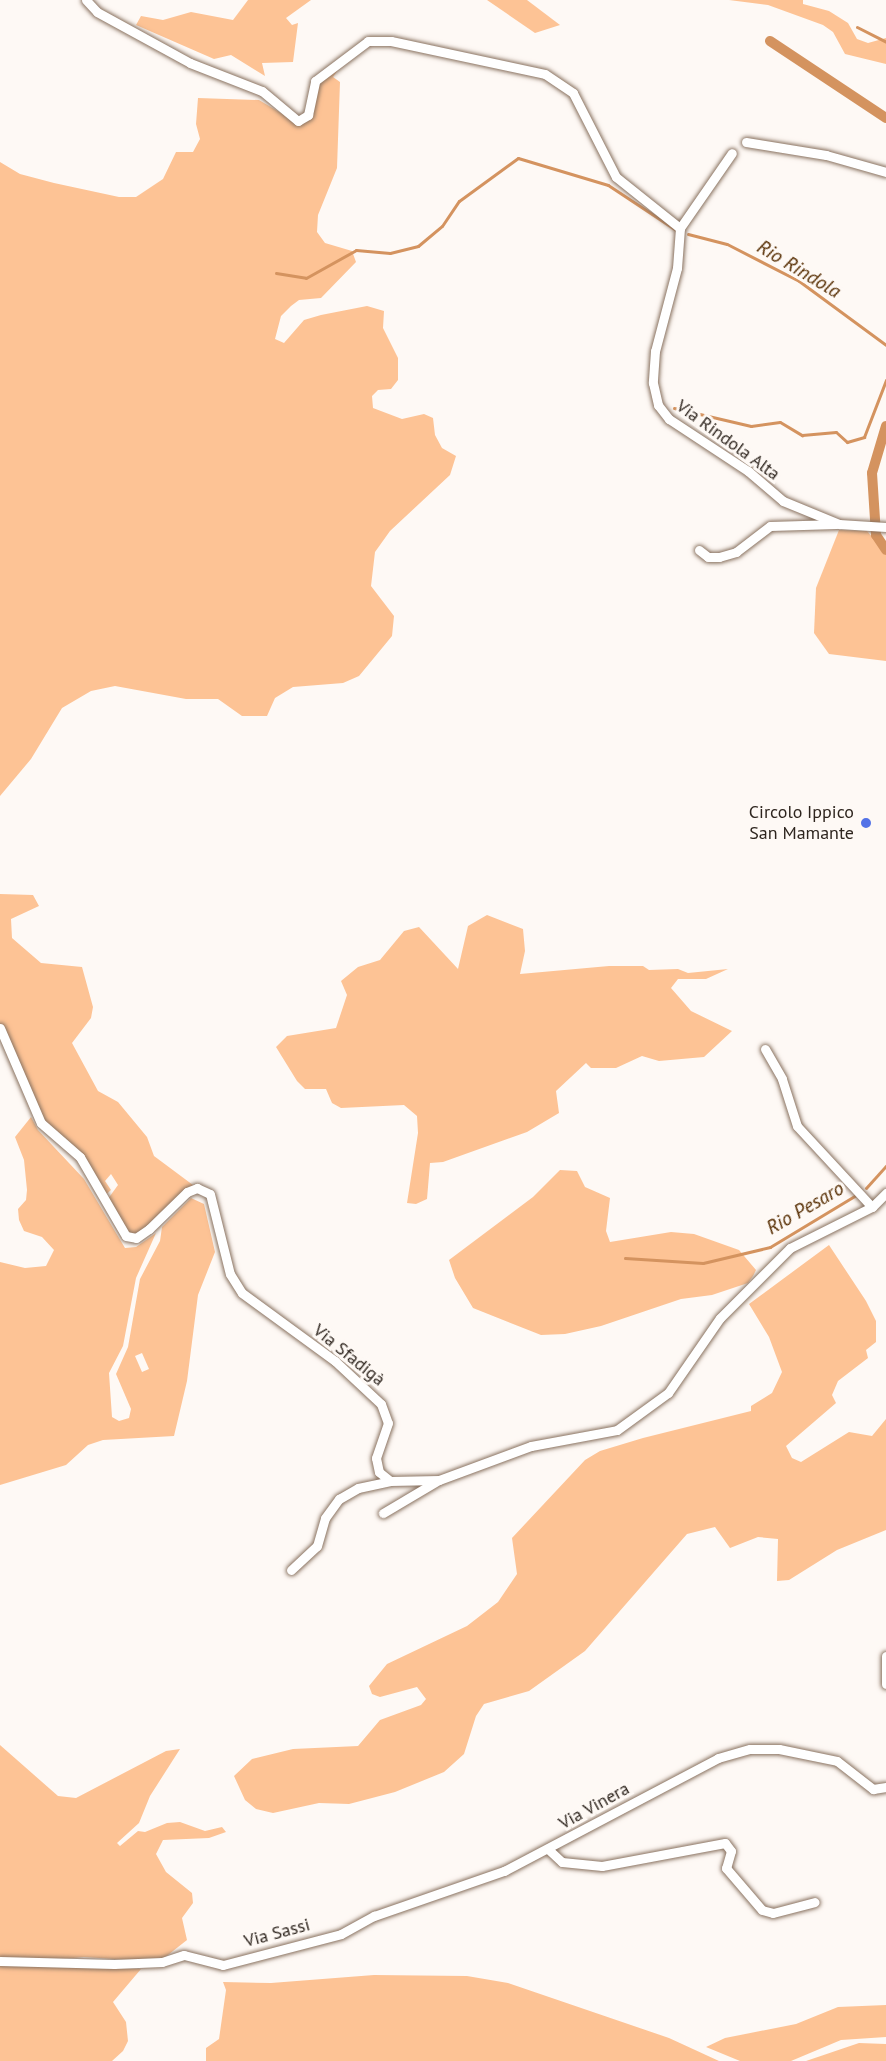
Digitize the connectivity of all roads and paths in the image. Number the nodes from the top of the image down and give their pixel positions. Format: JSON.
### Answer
{"nodes":[{"id":1,"x":86,"y":0,"type":"edge"},
{"id":2,"x":746,"y":142,"type":"dead end"},
{"id":3,"x":732,"y":153,"type":"dead end"},
{"id":4,"x":886,"y":172,"type":"edge"},
{"id":5,"x":680,"y":228,"type":"junction"},
{"id":6,"x":839,"y":524,"type":"junction"},
{"id":7,"x":886,"y":527,"type":"edge"},
{"id":8,"x":699,"y":550,"type":"dead end"},
{"id":9,"x":0,"y":1028,"type":"edge"},
{"id":10,"x":765,"y":1049,"type":"dead end"},
{"id":11,"x":886,"y":1193,"type":"edge"},
{"id":12,"x":872,"y":1207,"type":"junction"},
{"id":13,"x":440,"y":1480,"type":"junction"},
{"id":14,"x":390,"y":1481,"type":"junction"},
{"id":15,"x":383,"y":1513,"type":"dead end"},
{"id":16,"x":291,"y":1570,"type":"dead end"},
{"id":17,"x":886,"y":1656,"type":"edge"},
{"id":18,"x":886,"y":1684,"type":"edge"},
{"id":19,"x":886,"y":1787,"type":"edge"},
{"id":20,"x":548,"y":1849,"type":"junction"},
{"id":21,"x":815,"y":1902,"type":"dead end"},
{"id":22,"x":0,"y":1961,"type":"edge"}],
"edges":[{"from":1,"to":5,"type":"street"},
{"from":2,"to":4,"type":"street"},
{"from":3,"to":5,"type":"street"},
{"from":5,"to":6,"type":"street","name":"Via Rindola Alta"},
{"from":6,"to":7,"type":"street","name":"Via Rindola Alta"},
{"from":6,"to":8,"type":"street"},
{"from":9,"to":14,"type":"street","name":"Via Sfadigà"},
{"from":10,"to":12,"type":"street"},
{"from":11,"to":12,"type":"street"},
{"from":12,"to":13,"type":"street"},
{"from":13,"to":14,"type":"street"},
{"from":13,"to":15,"type":"street"},
{"from":14,"to":16,"type":"street"},
{"from":17,"to":18,"type":"street"},
{"from":19,"to":20,"type":"street","name":"Via Vinera"},
{"from":20,"to":21,"type":"street","name":"Via Vinera"},
{"from":20,"to":22,"type":"street","name":"Via Sassi"}]}
